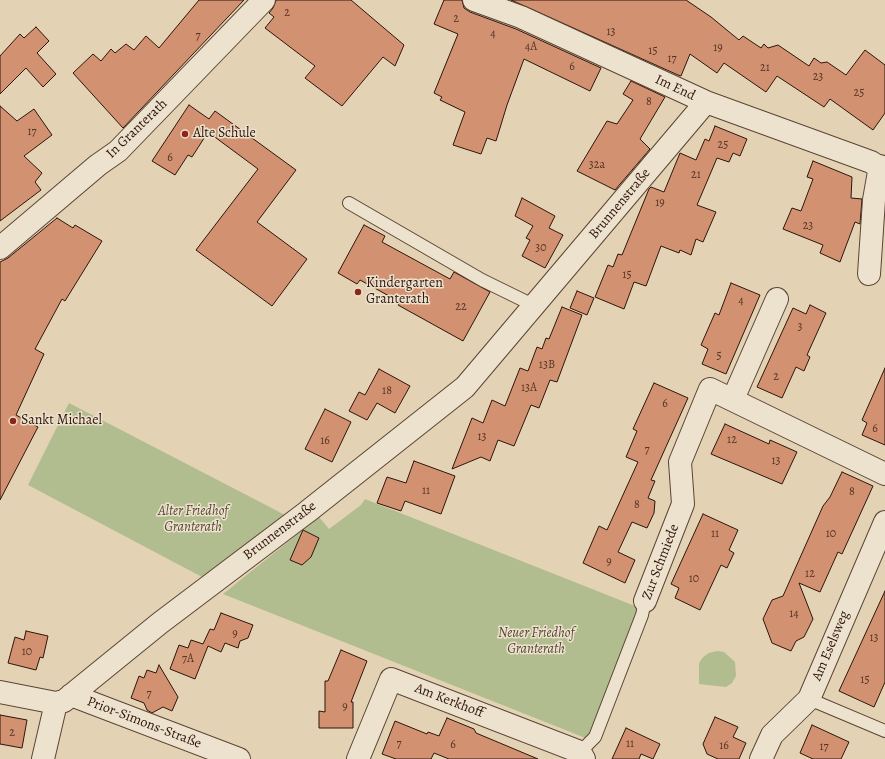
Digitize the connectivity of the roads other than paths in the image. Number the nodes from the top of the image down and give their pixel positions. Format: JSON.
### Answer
{"nodes":[{"id":1,"x":264,"y":0,"type":"edge"},
{"id":2,"x":474,"y":0,"type":"edge"},
{"id":3,"x":706,"y":102,"type":"junction"},
{"id":4,"x":882,"y":169,"type":"edge"},
{"id":5,"x":349,"y":203,"type":"dead end"},
{"id":6,"x":0,"y":248,"type":"edge"},
{"id":7,"x":869,"y":274,"type":"dead end"},
{"id":8,"x":777,"y":299,"type":"dead end"},
{"id":9,"x":535,"y":306,"type":"junction"},
{"id":10,"x":733,"y":399,"type":"junction"},
{"id":11,"x":885,"y":474,"type":"edge"},
{"id":12,"x":885,"y":522,"type":"edge"},
{"id":13,"x":645,"y":601,"type":"joint"},
{"id":14,"x":0,"y":692,"type":"edge"},
{"id":15,"x":64,"y":699,"type":"junction"},
{"id":16,"x":808,"y":699,"type":"junction"},
{"id":17,"x":885,"y":731,"type":"edge"},
{"id":18,"x":582,"y":755,"type":"edge"},
{"id":19,"x":43,"y":759,"type":"edge"},
{"id":20,"x":239,"y":759,"type":"edge"},
{"id":21,"x":358,"y":759,"type":"edge"},
{"id":22,"x":761,"y":759,"type":"edge"}],
"edges":[{"from":1,"to":6,"type":"street","name":"In Granterath"},
{"from":2,"to":3,"type":"street","name":"Im End"},
{"from":3,"to":4,"type":"street","name":"Im End"},
{"from":3,"to":9,"type":"street","name":"Brunnenstraße"},
{"from":4,"to":7,"type":"street","name":"Im End"},
{"from":5,"to":9,"type":"lane"},
{"from":8,"to":10,"type":"street"},
{"from":9,"to":15,"type":"street","name":"Brunnenstraße"},
{"from":10,"to":11,"type":"street","name":"Zur Schmiede"},
{"from":10,"to":13,"type":"street","name":"Zur Schmiede"},
{"from":12,"to":16,"type":"street","name":"Am Eselsweg"},
{"from":13,"to":18,"type":"lane","name":"Zur Schmiede"},
{"from":14,"to":15,"type":"street","name":"Prior-Simons-Straße"},
{"from":15,"to":19,"type":"street"},
{"from":15,"to":20,"type":"street","name":"Prior-Simons-Straße"},
{"from":16,"to":17,"type":"lane"},
{"from":16,"to":22,"type":"street","name":"Am Eselsweg"},
{"from":18,"to":21,"type":"street","name":"Am Kerkhoff"}]}
